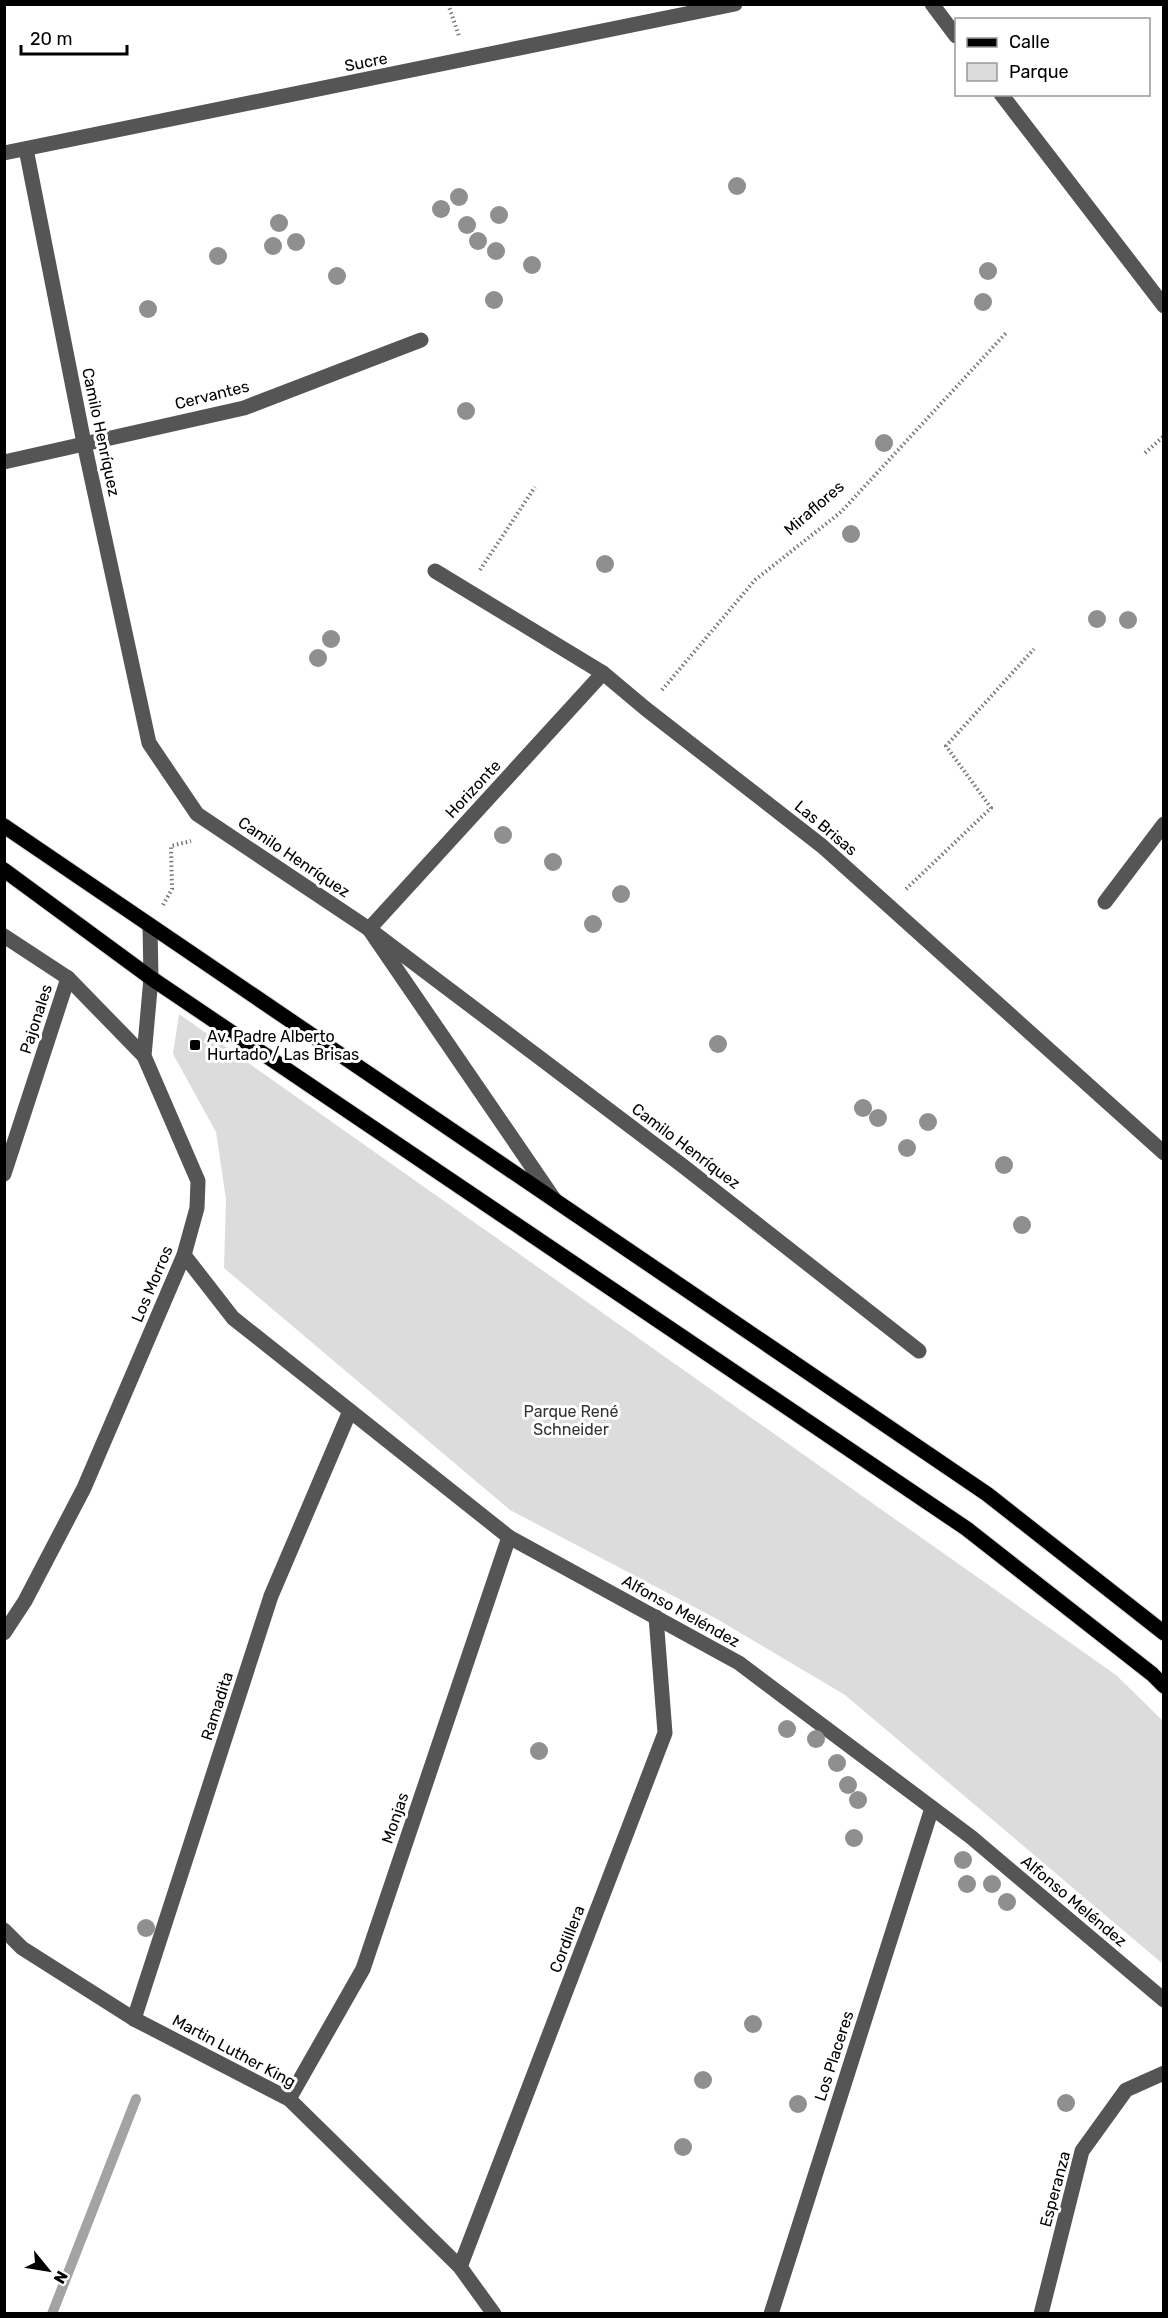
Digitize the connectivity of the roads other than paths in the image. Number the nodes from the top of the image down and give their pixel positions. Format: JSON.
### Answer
{"nodes":[{"id":1,"x":735,"y":4,"type":"edge"},
{"id":2,"x":932,"y":4,"type":"edge"},
{"id":3,"x":955,"y":33,"type":"edge"},
{"id":4,"x":1003,"y":96,"type":"edge"},
{"id":5,"x":26,"y":149,"type":"junction"},
{"id":6,"x":4,"y":153,"type":"edge"},
{"id":7,"x":1158,"y":289,"type":"edge"},
{"id":8,"x":1164,"y":306,"type":"edge"},
{"id":9,"x":421,"y":340,"type":"dead end"},
{"id":10,"x":84,"y":443,"type":"junction"},
{"id":11,"x":4,"y":462,"type":"edge"},
{"id":12,"x":435,"y":571,"type":"dead end"},
{"id":13,"x":603,"y":674,"type":"junction"},
{"id":14,"x":1164,"y":824,"type":"edge"},
{"id":15,"x":4,"y":826,"type":"edge"},
{"id":16,"x":4,"y":870,"type":"edge"},
{"id":17,"x":1105,"y":902,"type":"dead end"},
{"id":18,"x":150,"y":926,"type":"junction"},
{"id":19,"x":369,"y":929,"type":"junction"},
{"id":20,"x":4,"y":936,"type":"edge"},
{"id":21,"x":68,"y":978,"type":"junction"},
{"id":22,"x":151,"y":978,"type":"junction"},
{"id":23,"x":144,"y":1056,"type":"junction"},
{"id":24,"x":1164,"y":1153,"type":"edge"},
{"id":25,"x":4,"y":1174,"type":"edge"},
{"id":26,"x":556,"y":1201,"type":"junction"},
{"id":27,"x":184,"y":1255,"type":"junction"},
{"id":28,"x":919,"y":1351,"type":"dead end"},
{"id":29,"x":350,"y":1411,"type":"junction"},
{"id":30,"x":508,"y":1537,"type":"junction"},
{"id":31,"x":656,"y":1617,"type":"junction"},
{"id":32,"x":4,"y":1633,"type":"edge"},
{"id":33,"x":1164,"y":1633,"type":"edge"},
{"id":34,"x":1164,"y":1686,"type":"edge"},
{"id":35,"x":932,"y":1809,"type":"junction"},
{"id":36,"x":4,"y":1930,"type":"edge"},
{"id":37,"x":1164,"y":2000,"type":"edge"},
{"id":38,"x":134,"y":2019,"type":"junction"},
{"id":39,"x":1164,"y":2073,"type":"edge"},
{"id":40,"x":289,"y":2099,"type":"junction"},
{"id":41,"x":460,"y":2267,"type":"junction"},
{"id":42,"x":494,"y":2313,"type":"edge"},
{"id":43,"x":771,"y":2313,"type":"edge"},
{"id":44,"x":1041,"y":2313,"type":"edge"}],
"edges":[{"from":1,"to":5,"type":"street","name":"Sucre"},
{"from":2,"to":3,"type":"street"},
{"from":4,"to":7,"type":"street"},
{"from":5,"to":6,"type":"street","name":"Sucre"},
{"from":5,"to":10,"type":"street","name":"Camilo Henríquez"},
{"from":7,"to":8,"type":"street"},
{"from":9,"to":10,"type":"street","name":"Cervantes"},
{"from":10,"to":11,"type":"street","name":"Cervantes"},
{"from":10,"to":19,"type":"street","name":"Camilo Henríquez"},
{"from":12,"to":13,"type":"street","name":"Las Brisas"},
{"from":13,"to":19,"type":"street","name":"Horizonte"},
{"from":13,"to":24,"type":"street","name":"Las Brisas"},
{"from":14,"to":17,"type":"street"},
{"from":15,"to":18,"type":"main road"},
{"from":16,"to":22,"type":"main road"},
{"from":18,"to":22,"type":"street","name":"Los Morros"},
{"from":18,"to":26,"type":"main road"},
{"from":19,"to":26,"type":"street"},
{"from":19,"to":28,"type":"street","name":"Camilo Henríquez"},
{"from":20,"to":21,"type":"street"},
{"from":21,"to":23,"type":"street"},
{"from":21,"to":25,"type":"street","name":"Pajonales"},
{"from":22,"to":23,"type":"street","name":"Los Morros"},
{"from":22,"to":34,"type":"main road"},
{"from":23,"to":27,"type":"street","name":"Los Morros"},
{"from":26,"to":33,"type":"main road"},
{"from":27,"to":29,"type":"street","name":"Alfonso Meléndez"},
{"from":27,"to":32,"type":"street","name":"Los Morros"},
{"from":29,"to":30,"type":"street","name":"Alfonso Meléndez"},
{"from":29,"to":38,"type":"street","name":"Ramadita"},
{"from":30,"to":31,"type":"street","name":"Alfonso Meléndez"},
{"from":30,"to":40,"type":"street","name":"Monjas"},
{"from":31,"to":35,"type":"street","name":"Alfonso Meléndez"},
{"from":31,"to":41,"type":"street","name":"Cordillera"},
{"from":35,"to":37,"type":"street","name":"Alfonso Meléndez"},
{"from":35,"to":43,"type":"street","name":"Los Placeres"},
{"from":36,"to":38,"type":"street","name":"Martin Luther King"},
{"from":38,"to":40,"type":"street","name":"Martin Luther King"},
{"from":39,"to":44,"type":"street","name":"Esperanza"},
{"from":40,"to":41,"type":"street","name":"Martin Luther King"},
{"from":41,"to":42,"type":"street","name":"Martin Luther King"}]}
